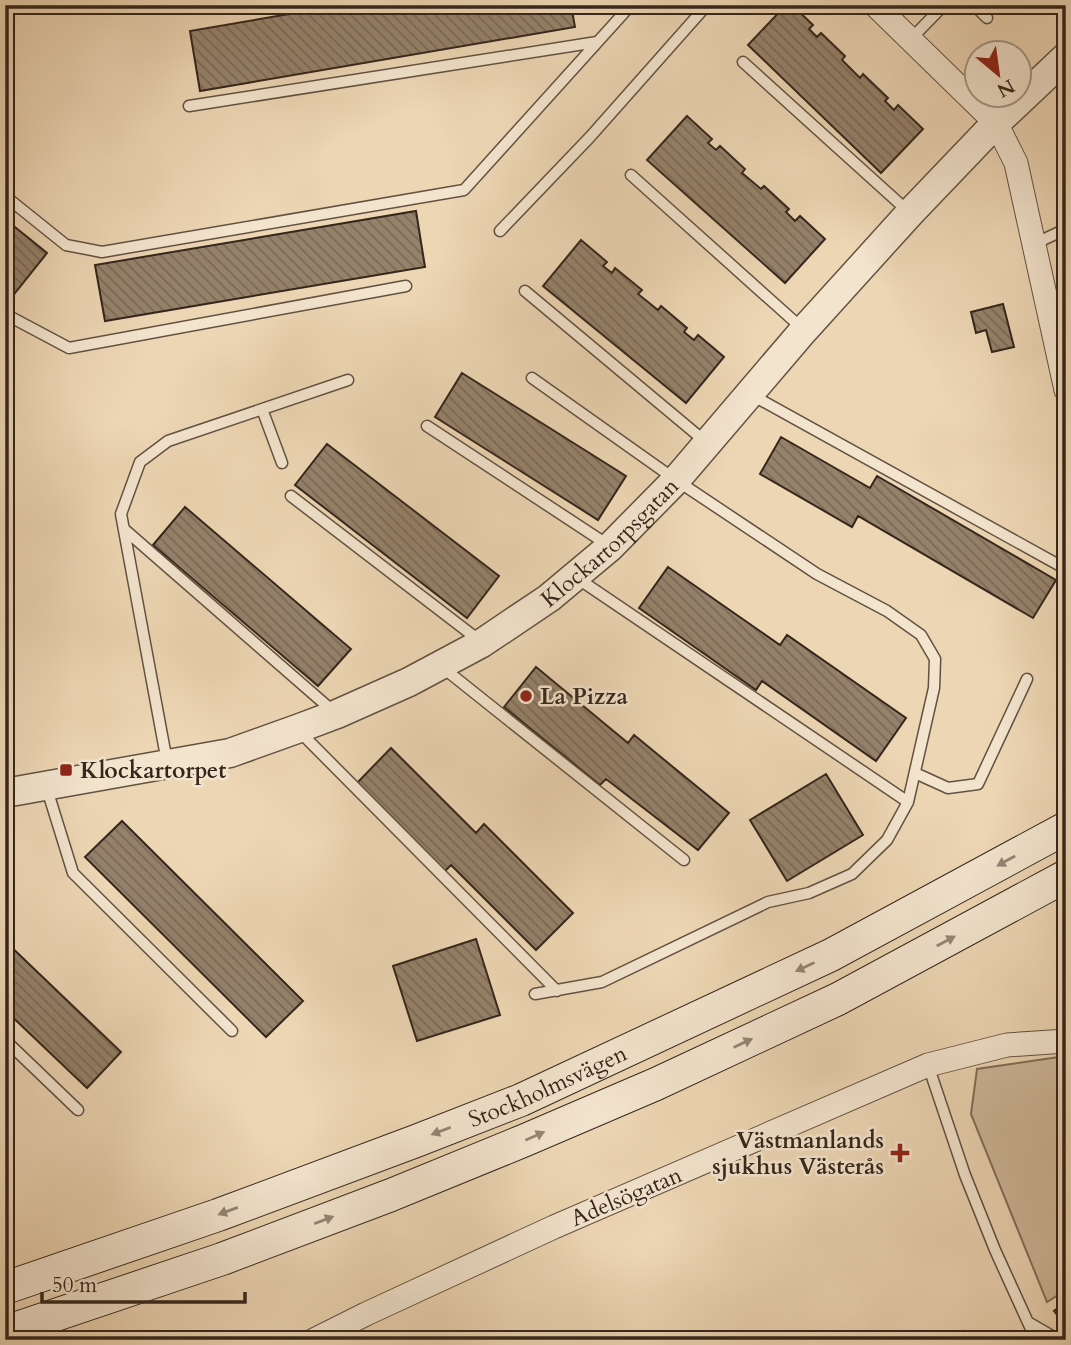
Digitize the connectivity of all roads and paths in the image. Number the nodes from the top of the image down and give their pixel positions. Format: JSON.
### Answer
{"nodes":[{"id":1,"x":631,"y":5,"type":"edge"},
{"id":2,"x":707,"y":5,"type":"edge"},
{"id":3,"x":875,"y":5,"type":"edge"},
{"id":4,"x":944,"y":5,"type":"edge"},
{"id":5,"x":974,"y":5,"type":"edge"},
{"id":6,"x":988,"y":18,"type":"dead end"},
{"id":7,"x":910,"y":40,"type":"junction"},
{"id":8,"x":597,"y":43,"type":"junction"},
{"id":9,"x":1066,"y":57,"type":"edge"},
{"id":10,"x":743,"y":62,"type":"dead end"},
{"id":11,"x":189,"y":106,"type":"dead end"},
{"id":12,"x":996,"y":123,"type":"junction"},
{"id":13,"x":631,"y":175,"type":"dead end"},
{"id":14,"x":5,"y":196,"type":"edge"},
{"id":15,"x":910,"y":213,"type":"junction"},
{"id":16,"x":1066,"y":229,"type":"edge"},
{"id":17,"x":500,"y":231,"type":"dead end"},
{"id":18,"x":1034,"y":244,"type":"junction"},
{"id":19,"x":406,"y":286,"type":"dead end"},
{"id":20,"x":525,"y":291,"type":"dead end"},
{"id":21,"x":5,"y":314,"type":"edge"},
{"id":22,"x":804,"y":330,"type":"junction"},
{"id":23,"x":1061,"y":342,"type":"edge"},
{"id":24,"x":532,"y":378,"type":"dead end"},
{"id":25,"x":348,"y":380,"type":"dead end"},
{"id":26,"x":1066,"y":390,"type":"edge"},
{"id":27,"x":749,"y":394,"type":"junction"},
{"id":28,"x":262,"y":409,"type":"junction"},
{"id":29,"x":427,"y":426,"type":"dead end"},
{"id":30,"x":707,"y":443,"type":"junction"},
{"id":31,"x":282,"y":463,"type":"dead end"},
{"id":32,"x":676,"y":480,"type":"junction"},
{"id":33,"x":291,"y":495,"type":"dead end"},
{"id":34,"x":124,"y":529,"type":"junction"},
{"id":35,"x":610,"y":547,"type":"junction"},
{"id":36,"x":1066,"y":569,"type":"edge"},
{"id":37,"x":574,"y":577,"type":"junction"},
{"id":38,"x":482,"y":643,"type":"junction"},
{"id":39,"x":439,"y":665,"type":"junction"},
{"id":40,"x":1027,"y":679,"type":"dead end"},
{"id":41,"x":337,"y":714,"type":"junction"},
{"id":42,"x":297,"y":729,"type":"junction"},
{"id":43,"x":168,"y":764,"type":"junction"},
{"id":44,"x":915,"y":773,"type":"junction"},
{"id":45,"x":46,"y":786,"type":"junction"},
{"id":46,"x":5,"y":793,"type":"edge"},
{"id":47,"x":908,"y":802,"type":"junction"},
{"id":48,"x":1066,"y":828,"type":"edge"},
{"id":49,"x":684,"y":860,"type":"dead end"},
{"id":50,"x":1066,"y":876,"type":"edge"},
{"id":51,"x":557,"y":991,"type":"junction"},
{"id":52,"x":535,"y":994,"type":"dead end"},
{"id":53,"x":232,"y":1031,"type":"dead end"},
{"id":54,"x":5,"y":1040,"type":"edge"},
{"id":55,"x":1066,"y":1041,"type":"edge"},
{"id":56,"x":928,"y":1065,"type":"junction"},
{"id":57,"x":78,"y":1110,"type":"dead end"},
{"id":58,"x":5,"y":1288,"type":"edge"},
{"id":59,"x":1028,"y":1322,"type":"junction"},
{"id":60,"x":5,"y":1332,"type":"edge"},
{"id":61,"x":314,"y":1340,"type":"edge"},
{"id":62,"x":1036,"y":1340,"type":"edge"},
{"id":63,"x":1059,"y":1340,"type":"edge"}],
"edges":[{"from":1,"to":8,"type":"lane"},
{"from":2,"to":17,"type":"lane"},
{"from":3,"to":7,"type":"street"},
{"from":4,"to":7,"type":"lane"},
{"from":5,"to":6,"type":"lane"},
{"from":7,"to":12,"type":"street"},
{"from":8,"to":11,"type":"lane"},
{"from":8,"to":14,"type":"lane"},
{"from":9,"to":12,"type":"street","name":"Klockartorpsgatan"},
{"from":10,"to":15,"type":"lane"},
{"from":12,"to":15,"type":"street","name":"Klockartorpsgatan"},
{"from":12,"to":18,"type":"street"},
{"from":13,"to":22,"type":"lane"},
{"from":15,"to":22,"type":"street","name":"Klockartorpsgatan"},
{"from":16,"to":18,"type":"lane"},
{"from":18,"to":23,"type":"street"},
{"from":19,"to":21,"type":"lane"},
{"from":20,"to":30,"type":"lane"},
{"from":22,"to":27,"type":"street","name":"Klockartorpsgatan"},
{"from":23,"to":26,"type":"street"},
{"from":24,"to":32,"type":"lane"},
{"from":25,"to":28,"type":"lane"},
{"from":27,"to":30,"type":"street","name":"Klockartorpsgatan"},
{"from":27,"to":36,"type":"lane"},
{"from":28,"to":31,"type":"lane"},
{"from":28,"to":34,"type":"lane"},
{"from":29,"to":35,"type":"lane"},
{"from":30,"to":32,"type":"street","name":"Klockartorpsgatan"},
{"from":32,"to":35,"type":"street","name":"Klockartorpsgatan"},
{"from":32,"to":44,"type":"lane"},
{"from":33,"to":38,"type":"lane"},
{"from":34,"to":41,"type":"lane"},
{"from":34,"to":43,"type":"lane"},
{"from":35,"to":37,"type":"street","name":"Klockartorpsgatan"},
{"from":37,"to":38,"type":"street","name":"Klockartorpsgatan"},
{"from":37,"to":47,"type":"lane"},
{"from":38,"to":39,"type":"street","name":"Klockartorpsgatan"},
{"from":39,"to":41,"type":"street","name":"Klockartorpsgatan"},
{"from":39,"to":49,"type":"lane"},
{"from":40,"to":44,"type":"lane"},
{"from":41,"to":42,"type":"street","name":"Klockartorpsgatan"},
{"from":42,"to":43,"type":"street","name":"Klockartorpsgatan"},
{"from":42,"to":51,"type":"lane"},
{"from":43,"to":45,"type":"street","name":"Klockartorpsgatan"},
{"from":44,"to":47,"type":"lane"},
{"from":45,"to":46,"type":"street","name":"Klockartorpsgatan"},
{"from":45,"to":53,"type":"lane"},
{"from":47,"to":51,"type":"lane"},
{"from":48,"to":58,"type":"main road","name":"Stockholmsvägen","one_way":true},
{"from":60,"to":50,"type":"main road","name":"Stockholmsvägen","one_way":true},
{"from":51,"to":52,"type":"lane"},
{"from":54,"to":57,"type":"lane"},
{"from":55,"to":56,"type":"street","name":"Adelsögatan"},
{"from":56,"to":59,"type":"lane"},
{"from":56,"to":61,"type":"street","name":"Adelsögatan"},
{"from":59,"to":62,"type":"lane"},
{"from":59,"to":63,"type":"lane"}]}
